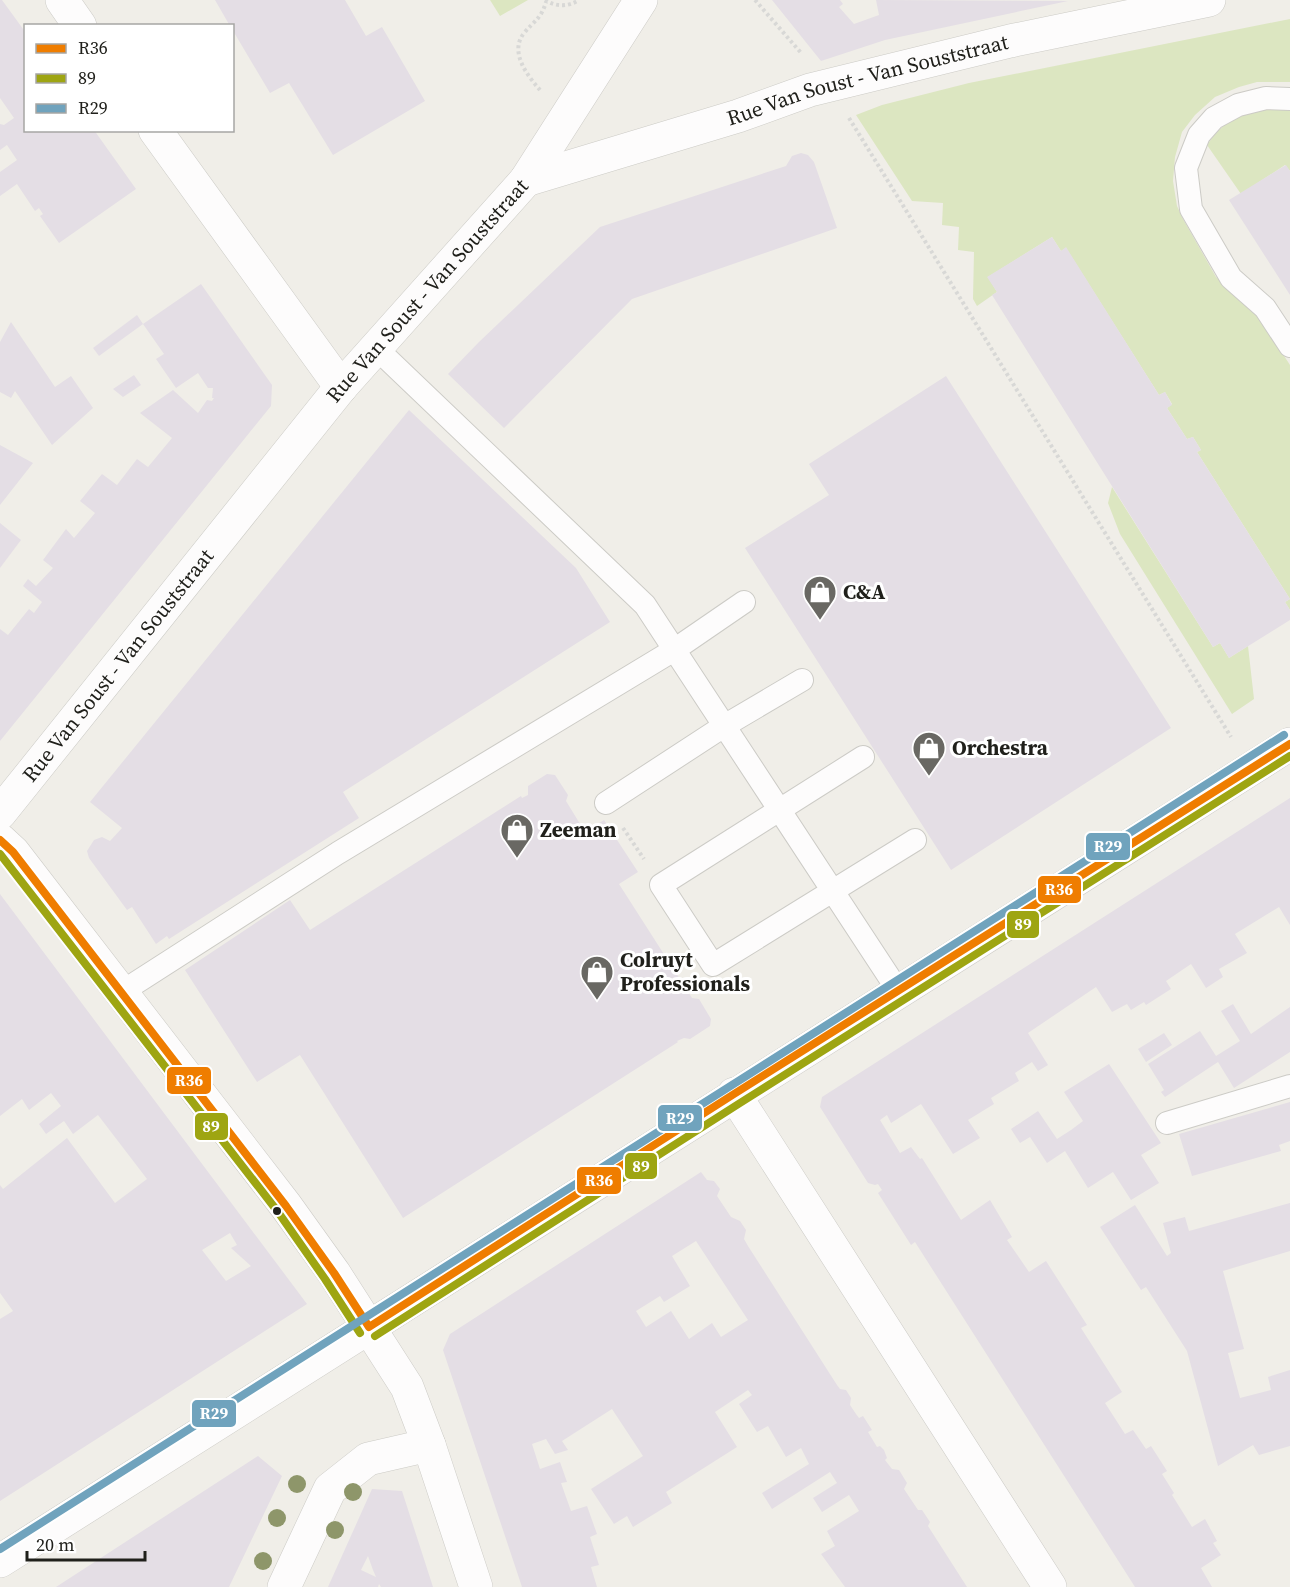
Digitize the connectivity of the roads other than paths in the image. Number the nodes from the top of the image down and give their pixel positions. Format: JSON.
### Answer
{"nodes":[{"id":1,"x":62,"y":0,"type":"edge"},
{"id":2,"x":641,"y":0,"type":"edge"},
{"id":3,"x":1209,"y":0,"type":"edge"},
{"id":4,"x":79,"y":24,"type":"edge"},
{"id":5,"x":1290,"y":99,"type":"edge"},
{"id":6,"x":156,"y":132,"type":"edge"},
{"id":7,"x":526,"y":180,"type":"junction"},
{"id":8,"x":1290,"y":346,"type":"edge"},
{"id":9,"x":376,"y":348,"type":"junction"},
{"id":10,"x":342,"y":387,"type":"junction"},
{"id":11,"x":744,"y":602,"type":"dead end"},
{"id":12,"x":674,"y":650,"type":"junction"},
{"id":13,"x":802,"y":680,"type":"dead end"},
{"id":14,"x":724,"y":726,"type":"junction"},
{"id":15,"x":1290,"y":744,"type":"edge"},
{"id":16,"x":863,"y":758,"type":"dead end"},
{"id":17,"x":606,"y":803,"type":"road end"},
{"id":18,"x":779,"y":809,"type":"junction"},
{"id":19,"x":0,"y":813,"type":"edge"},
{"id":20,"x":0,"y":840,"type":"edge"},
{"id":21,"x":915,"y":840,"type":"dead end"},
{"id":22,"x":833,"y":891,"type":"junction"},
{"id":23,"x":899,"y":992,"type":"junction"},
{"id":24,"x":120,"y":993,"type":"junction"},
{"id":25,"x":1290,"y":1086,"type":"edge"},
{"id":26,"x":734,"y":1094,"type":"junction"},
{"id":27,"x":1167,"y":1123,"type":"dead end"},
{"id":28,"x":369,"y":1328,"type":"junction"},
{"id":29,"x":429,"y":1445,"type":"junction"},
{"id":30,"x":0,"y":1561,"type":"edge"},
{"id":31,"x":284,"y":1587,"type":"edge"},
{"id":32,"x":476,"y":1587,"type":"edge"},
{"id":33,"x":1050,"y":1587,"type":"edge"}],
"edges":[{"from":1,"to":4,"type":"street"},
{"from":2,"to":7,"type":"street"},
{"from":3,"to":7,"type":"street","name":"Rue Van Soust - Van Souststraat"},
{"from":5,"to":8,"type":"lane"},
{"from":6,"to":10,"type":"street"},
{"from":7,"to":9,"type":"street","name":"Rue Van Soust - Van Souststraat"},
{"from":9,"to":10,"type":"street","name":"Rue Van Soust - Van Souststraat"},
{"from":9,"to":12,"type":"lane"},
{"from":10,"to":19,"type":"street","name":"Rue Van Soust - Van Souststraat"},
{"from":11,"to":12,"type":"lane"},
{"from":12,"to":14,"type":"lane"},
{"from":12,"to":24,"type":"lane"},
{"from":13,"to":14,"type":"lane"},
{"from":14,"to":17,"type":"lane"},
{"from":14,"to":18,"type":"lane"},
{"from":15,"to":23,"type":"street"},
{"from":16,"to":18,"type":"lane"},
{"from":18,"to":22,"type":"lane"},
{"from":18,"to":22,"type":"lane"},
{"from":20,"to":24,"type":"street"},
{"from":21,"to":22,"type":"lane"},
{"from":22,"to":23,"type":"lane"},
{"from":23,"to":26,"type":"street"},
{"from":24,"to":28,"type":"street"},
{"from":25,"to":27,"type":"lane"},
{"from":26,"to":28,"type":"street"},
{"from":26,"to":33,"type":"street"},
{"from":28,"to":29,"type":"street"},
{"from":28,"to":30,"type":"street"},
{"from":29,"to":31,"type":"street"},
{"from":29,"to":32,"type":"street"}]}
